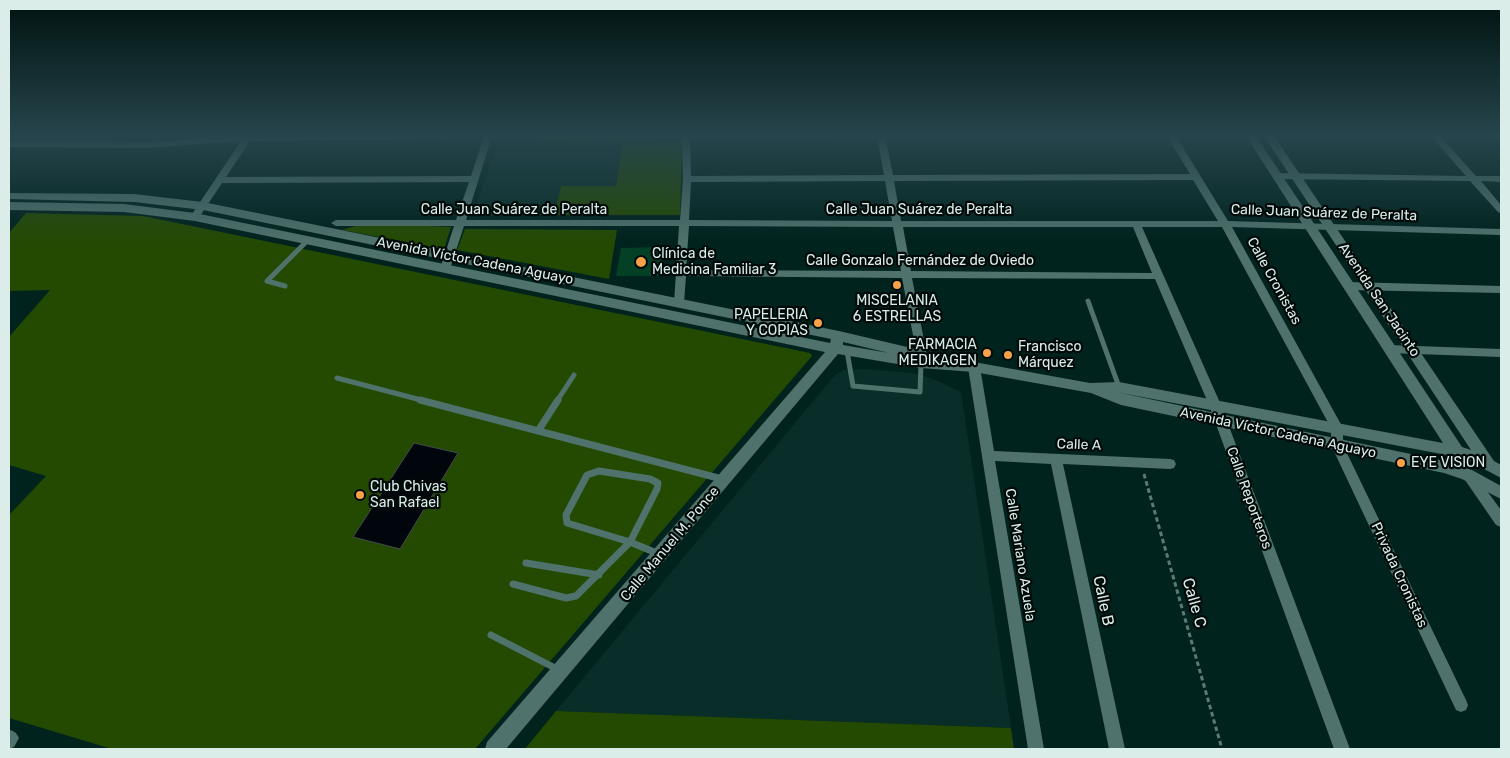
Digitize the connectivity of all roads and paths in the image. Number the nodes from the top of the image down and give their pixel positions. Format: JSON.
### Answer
{"nodes":[{"id":1,"x":226,"y":171,"type":"edge"},
{"id":2,"x":477,"y":171,"type":"edge"},
{"id":3,"x":687,"y":171,"type":"edge"},
{"id":4,"x":888,"y":171,"type":"edge"},
{"id":5,"x":1193,"y":171,"type":"edge"},
{"id":6,"x":1273,"y":171,"type":"edge"},
{"id":7,"x":1292,"y":171,"type":"edge"},
{"id":8,"x":1466,"y":171,"type":"edge"},
{"id":9,"x":1276,"y":176,"type":"junction"},
{"id":10,"x":1196,"y":177,"type":"junction"},
{"id":11,"x":1296,"y":177,"type":"junction"},
{"id":12,"x":889,"y":178,"type":"junction"},
{"id":13,"x":475,"y":179,"type":"junction"},
{"id":14,"x":687,"y":179,"type":"junction"},
{"id":15,"x":1501,"y":179,"type":"edge"},
{"id":16,"x":220,"y":180,"type":"junction"},
{"id":17,"x":1474,"y":180,"type":"junction"},
{"id":18,"x":9,"y":196,"type":"edge"},
{"id":19,"x":9,"y":206,"type":"edge"},
{"id":20,"x":203,"y":206,"type":"junction"},
{"id":21,"x":1501,"y":210,"type":"edge"},
{"id":22,"x":195,"y":217,"type":"junction"},
{"id":23,"x":336,"y":223,"type":"dead end"},
{"id":24,"x":460,"y":223,"type":"junction"},
{"id":25,"x":1136,"y":223,"type":"junction"},
{"id":26,"x":684,"y":224,"type":"junction"},
{"id":27,"x":897,"y":224,"type":"junction"},
{"id":28,"x":1225,"y":224,"type":"junction"},
{"id":29,"x":1308,"y":225,"type":"junction"},
{"id":30,"x":1330,"y":226,"type":"junction"},
{"id":31,"x":1501,"y":232,"type":"edge"},
{"id":32,"x":307,"y":240,"type":"junction"},
{"id":33,"x":449,"y":256,"type":"junction"},
{"id":34,"x":445,"y":269,"type":"junction"},
{"id":35,"x":680,"y":273,"type":"junction"},
{"id":36,"x":907,"y":275,"type":"junction"},
{"id":37,"x":1159,"y":276,"type":"junction"},
{"id":38,"x":285,"y":286,"type":"dead end"},
{"id":39,"x":1348,"y":286,"type":"junction"},
{"id":40,"x":1370,"y":286,"type":"junction"},
{"id":41,"x":1501,"y":290,"type":"edge"},
{"id":42,"x":1088,"y":302,"type":"dead end"},
{"id":43,"x":678,"y":303,"type":"junction"},
{"id":44,"x":840,"y":345,"type":"junction"},
{"id":45,"x":1388,"y":349,"type":"junction"},
{"id":46,"x":1412,"y":350,"type":"junction"},
{"id":47,"x":1501,"y":353,"type":"edge"},
{"id":48,"x":921,"y":359,"type":"junction"},
{"id":49,"x":974,"y":367,"type":"junction"},
{"id":50,"x":574,"y":374,"type":"dead end"},
{"id":51,"x":337,"y":378,"type":"dead end"},
{"id":52,"x":1119,"y":387,"type":"junction"},
{"id":53,"x":1090,"y":388,"type":"junction"},
{"id":54,"x":1216,"y":405,"type":"junction"},
{"id":55,"x":1220,"y":422,"type":"junction"},
{"id":56,"x":1337,"y":428,"type":"junction"},
{"id":57,"x":538,"y":431,"type":"junction"},
{"id":58,"x":1337,"y":445,"type":"junction"},
{"id":59,"x":1456,"y":451,"type":"junction"},
{"id":60,"x":988,"y":456,"type":"junction"},
{"id":61,"x":1056,"y":459,"type":"junction"},
{"id":62,"x":1140,"y":463,"type":"junction"},
{"id":63,"x":1170,"y":464,"type":"dead end"},
{"id":64,"x":1495,"y":468,"type":"edge"},
{"id":65,"x":1467,"y":474,"type":"junction"},
{"id":66,"x":724,"y":479,"type":"junction"},
{"id":67,"x":1495,"y":494,"type":"edge"},
{"id":68,"x":1501,"y":521,"type":"edge"},
{"id":69,"x":630,"y":542,"type":"junction"},
{"id":70,"x":661,"y":554,"type":"junction"},
{"id":71,"x":526,"y":563,"type":"dead end"},
{"id":72,"x":599,"y":575,"type":"junction"},
{"id":73,"x":513,"y":584,"type":"dead end"},
{"id":74,"x":491,"y":635,"type":"dead end"},
{"id":75,"x":561,"y":671,"type":"junction"},
{"id":76,"x":1461,"y":705,"type":"dead end"},
{"id":77,"x":494,"y":749,"type":"edge"},
{"id":78,"x":1036,"y":749,"type":"edge"},
{"id":79,"x":1117,"y":749,"type":"edge"},
{"id":80,"x":1222,"y":749,"type":"edge"},
{"id":81,"x":1342,"y":749,"type":"edge"}],
"edges":[{"from":1,"to":16,"type":"street"},
{"from":2,"to":13,"type":"street"},
{"from":3,"to":14,"type":"street"},
{"from":4,"to":12,"type":"street"},
{"from":5,"to":10,"type":"street","name":"Calle Cronistas"},
{"from":6,"to":9,"type":"street","name":"Avenida San Jacinto"},
{"from":7,"to":11,"type":"street","name":"Avenida San Jacinto"},
{"from":8,"to":17,"type":"street"},
{"from":9,"to":11,"type":"street"},
{"from":9,"to":29,"type":"street","name":"Avenida San Jacinto"},
{"from":10,"to":12,"type":"street"},
{"from":10,"to":28,"type":"street","name":"Calle Cronistas"},
{"from":11,"to":17,"type":"street"},
{"from":11,"to":30,"type":"street","name":"Avenida San Jacinto"},
{"from":12,"to":14,"type":"street"},
{"from":12,"to":27,"type":"street"},
{"from":13,"to":16,"type":"street"},
{"from":13,"to":24,"type":"street"},
{"from":14,"to":26,"type":"street"},
{"from":15,"to":17,"type":"street"},
{"from":16,"to":20,"type":"street"},
{"from":17,"to":21,"type":"street"},
{"from":18,"to":20,"type":"street","name":"Avenida Víctor Cadena Aguayo"},
{"from":19,"to":22,"type":"street","name":"Avenida Víctor Cadena Aguayo"},
{"from":20,"to":22,"type":"street"},
{"from":20,"to":33,"type":"street","name":"Avenida Víctor Cadena Aguayo"},
{"from":22,"to":32,"type":"street","name":"Avenida Víctor Cadena Aguayo"},
{"from":23,"to":24,"type":"street","name":"Calle Juan Suárez de Peralta"},
{"from":24,"to":26,"type":"street","name":"Calle Juan Suárez de Peralta"},
{"from":24,"to":33,"type":"street"},
{"from":25,"to":27,"type":"street","name":"Calle Juan Suárez de Peralta"},
{"from":25,"to":28,"type":"street","name":"Calle Juan Suárez de Peralta"},
{"from":25,"to":37,"type":"street","name":"Calle Reporteros"},
{"from":26,"to":27,"type":"street","name":"Calle Juan Suárez de Peralta"},
{"from":26,"to":35,"type":"street"},
{"from":27,"to":36,"type":"street"},
{"from":28,"to":29,"type":"street","name":"Calle Juan Suárez de Peralta"},
{"from":28,"to":56,"type":"street","name":"Calle Cronistas"},
{"from":29,"to":30,"type":"street","name":"Calle Juan Suárez de Peralta"},
{"from":29,"to":39,"type":"street","name":"Avenida San Jacinto"},
{"from":30,"to":31,"type":"street","name":"Calle Juan Suárez de Peralta"},
{"from":30,"to":40,"type":"street","name":"Avenida San Jacinto"},
{"from":32,"to":34,"type":"street","name":"Avenida Víctor Cadena Aguayo"},
{"from":32,"to":38,"type":"lane"},
{"from":33,"to":34,"type":"street"},
{"from":33,"to":43,"type":"street","name":"Avenida Víctor Cadena Aguayo"},
{"from":34,"to":44,"type":"street","name":"Avenida Víctor Cadena Aguayo"},
{"from":35,"to":36,"type":"street","name":"Calle Gonzalo Fernández de Oviedo"},
{"from":35,"to":43,"type":"street"},
{"from":36,"to":37,"type":"street","name":"Calle Gonzalo Fernández de Oviedo"},
{"from":36,"to":48,"type":"street"},
{"from":37,"to":54,"type":"street","name":"Calle Reporteros"},
{"from":39,"to":40,"type":"street"},
{"from":39,"to":45,"type":"street","name":"Avenida San Jacinto"},
{"from":40,"to":41,"type":"street"},
{"from":40,"to":46,"type":"street","name":"Avenida San Jacinto"},
{"from":42,"to":52,"type":"lane"},
{"from":43,"to":44,"type":"street","name":"Avenida Víctor Cadena Aguayo"},
{"from":44,"to":48,"type":"street","name":"Avenida Víctor Cadena Aguayo"},
{"from":44,"to":48,"type":"lane"},
{"from":44,"to":66,"type":"street","name":"Calle Manuel M. Ponce"},
{"from":45,"to":46,"type":"street"},
{"from":45,"to":59,"type":"street","name":"Avenida San Jacinto"},
{"from":46,"to":47,"type":"street"},
{"from":46,"to":64,"type":"street","name":"Avenida San Jacinto"},
{"from":48,"to":49,"type":"street","name":"Avenida Víctor Cadena Aguayo"},
{"from":49,"to":53,"type":"street","name":"Avenida Víctor Cadena Aguayo"},
{"from":49,"to":60,"type":"street","name":"Calle Mariano Azuela"},
{"from":50,"to":57,"type":"lane"},
{"from":51,"to":57,"type":"lane"},
{"from":52,"to":53,"type":"street","name":"Avenida Víctor Cadena Aguayo"},
{"from":52,"to":54,"type":"street","name":"Avenida Víctor Cadena Aguayo"},
{"from":53,"to":55,"type":"street","name":"Avenida Víctor Cadena Aguayo"},
{"from":54,"to":55,"type":"street","name":"Calle Reporteros"},
{"from":54,"to":56,"type":"street","name":"Avenida Víctor Cadena Aguayo"},
{"from":55,"to":58,"type":"street","name":"Avenida Víctor Cadena Aguayo"},
{"from":55,"to":81,"type":"street","name":"Calle Reporteros"},
{"from":56,"to":58,"type":"street","name":"Calle Cronistas"},
{"from":56,"to":59,"type":"street","name":"Avenida Víctor Cadena Aguayo"},
{"from":57,"to":66,"type":"lane"},
{"from":58,"to":65,"type":"street","name":"Avenida Víctor Cadena Aguayo"},
{"from":58,"to":76,"type":"street","name":"Privada Cronistas"},
{"from":59,"to":64,"type":"street"},
{"from":59,"to":65,"type":"street","name":"Avenida San Jacinto"},
{"from":60,"to":61,"type":"street","name":"Calle A"},
{"from":60,"to":78,"type":"street","name":"Calle Mariano Azuela"},
{"from":61,"to":62,"type":"street","name":"Calle A"},
{"from":61,"to":79,"type":"street","name":"Calle B"},
{"from":62,"to":63,"type":"street","name":"Calle A"},
{"from":62,"to":80,"type":"path","name":"Calle C"},
{"from":64,"to":67,"type":"street","name":"Avenida San Jacinto"},
{"from":65,"to":67,"type":"street"},
{"from":66,"to":70,"type":"street","name":"Calle Manuel M. Ponce"},
{"from":67,"to":68,"type":"street"},
{"from":69,"to":69,"type":"lane"},
{"from":69,"to":70,"type":"lane"},
{"from":69,"to":72,"type":"lane"},
{"from":70,"to":75,"type":"street","name":"Calle Manuel M. Ponce"},
{"from":71,"to":72,"type":"lane"},
{"from":72,"to":73,"type":"lane"},
{"from":74,"to":75,"type":"lane"},
{"from":75,"to":77,"type":"street","name":"Calle Manuel M. Ponce"}]}
